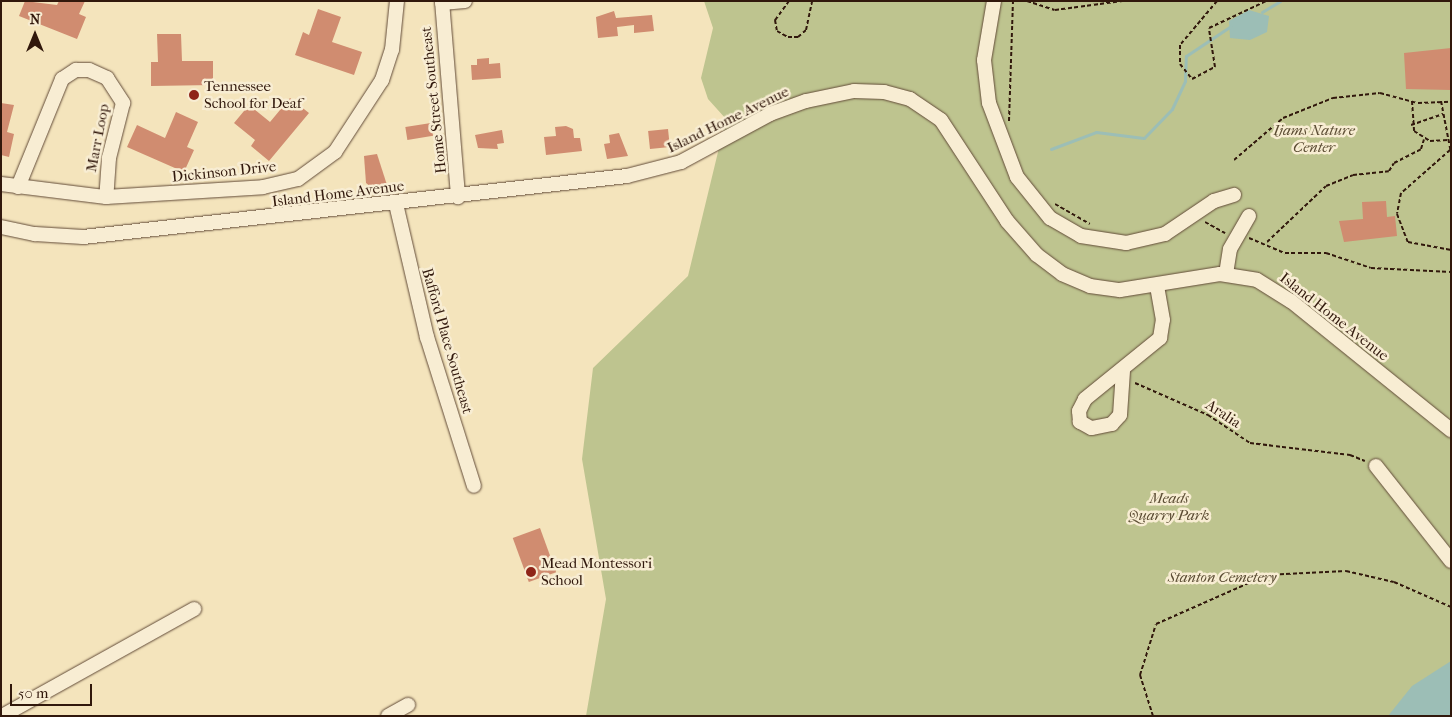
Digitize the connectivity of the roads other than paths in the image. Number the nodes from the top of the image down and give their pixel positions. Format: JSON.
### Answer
{"nodes":[{"id":1,"x":397,"y":1,"type":"edge"},
{"id":2,"x":465,"y":1,"type":"edge"},
{"id":3,"x":994,"y":1,"type":"edge"},
{"id":4,"x":442,"y":2,"type":"edge"},
{"id":5,"x":1,"y":184,"type":"edge"},
{"id":6,"x":18,"y":187,"type":"junction"},
{"id":7,"x":458,"y":196,"type":"junction"},
{"id":8,"x":1234,"y":196,"type":"dead end"},
{"id":9,"x":106,"y":197,"type":"junction"},
{"id":10,"x":396,"y":204,"type":"junction"},
{"id":11,"x":1249,"y":216,"type":"dead end"},
{"id":12,"x":1,"y":227,"type":"edge"},
{"id":13,"x":1226,"y":274,"type":"junction"},
{"id":14,"x":1157,"y":287,"type":"junction"},
{"id":15,"x":1123,"y":371,"type":"road end"},
{"id":16,"x":1451,"y":430,"type":"edge"},
{"id":17,"x":1376,"y":466,"type":"road end"},
{"id":18,"x":474,"y":486,"type":"dead end"},
{"id":19,"x":1451,"y":561,"type":"edge"},
{"id":20,"x":194,"y":609,"type":"dead end"},
{"id":21,"x":408,"y":705,"type":"dead end"},
{"id":22,"x":2,"y":716,"type":"edge"},
{"id":23,"x":388,"y":716,"type":"edge"}],
"edges":[{"from":1,"to":9,"type":"street","name":"Dickinson Drive"},
{"from":2,"to":4,"type":"street"},
{"from":3,"to":8,"type":"street"},
{"from":4,"to":7,"type":"street","name":"Home Street Southeast"},
{"from":5,"to":6,"type":"street","name":"Dickinson Drive"},
{"from":6,"to":9,"type":"street","name":"Dickinson Drive"},
{"from":6,"to":9,"type":"street","name":"Marr Loop"},
{"from":7,"to":10,"type":"street","name":"Island Home Avenue"},
{"from":7,"to":14,"type":"street","name":"Island Home Avenue"},
{"from":10,"to":12,"type":"street","name":"Island Home Avenue"},
{"from":10,"to":18,"type":"street","name":"Bafford Place Southeast"},
{"from":11,"to":13,"type":"street"},
{"from":13,"to":14,"type":"street","name":"Island Home Avenue"},
{"from":13,"to":16,"type":"street","name":"Island Home Avenue"},
{"from":14,"to":15,"type":"street"},
{"from":17,"to":19,"type":"street"},
{"from":20,"to":22,"type":"street"},
{"from":21,"to":23,"type":"street"}]}
